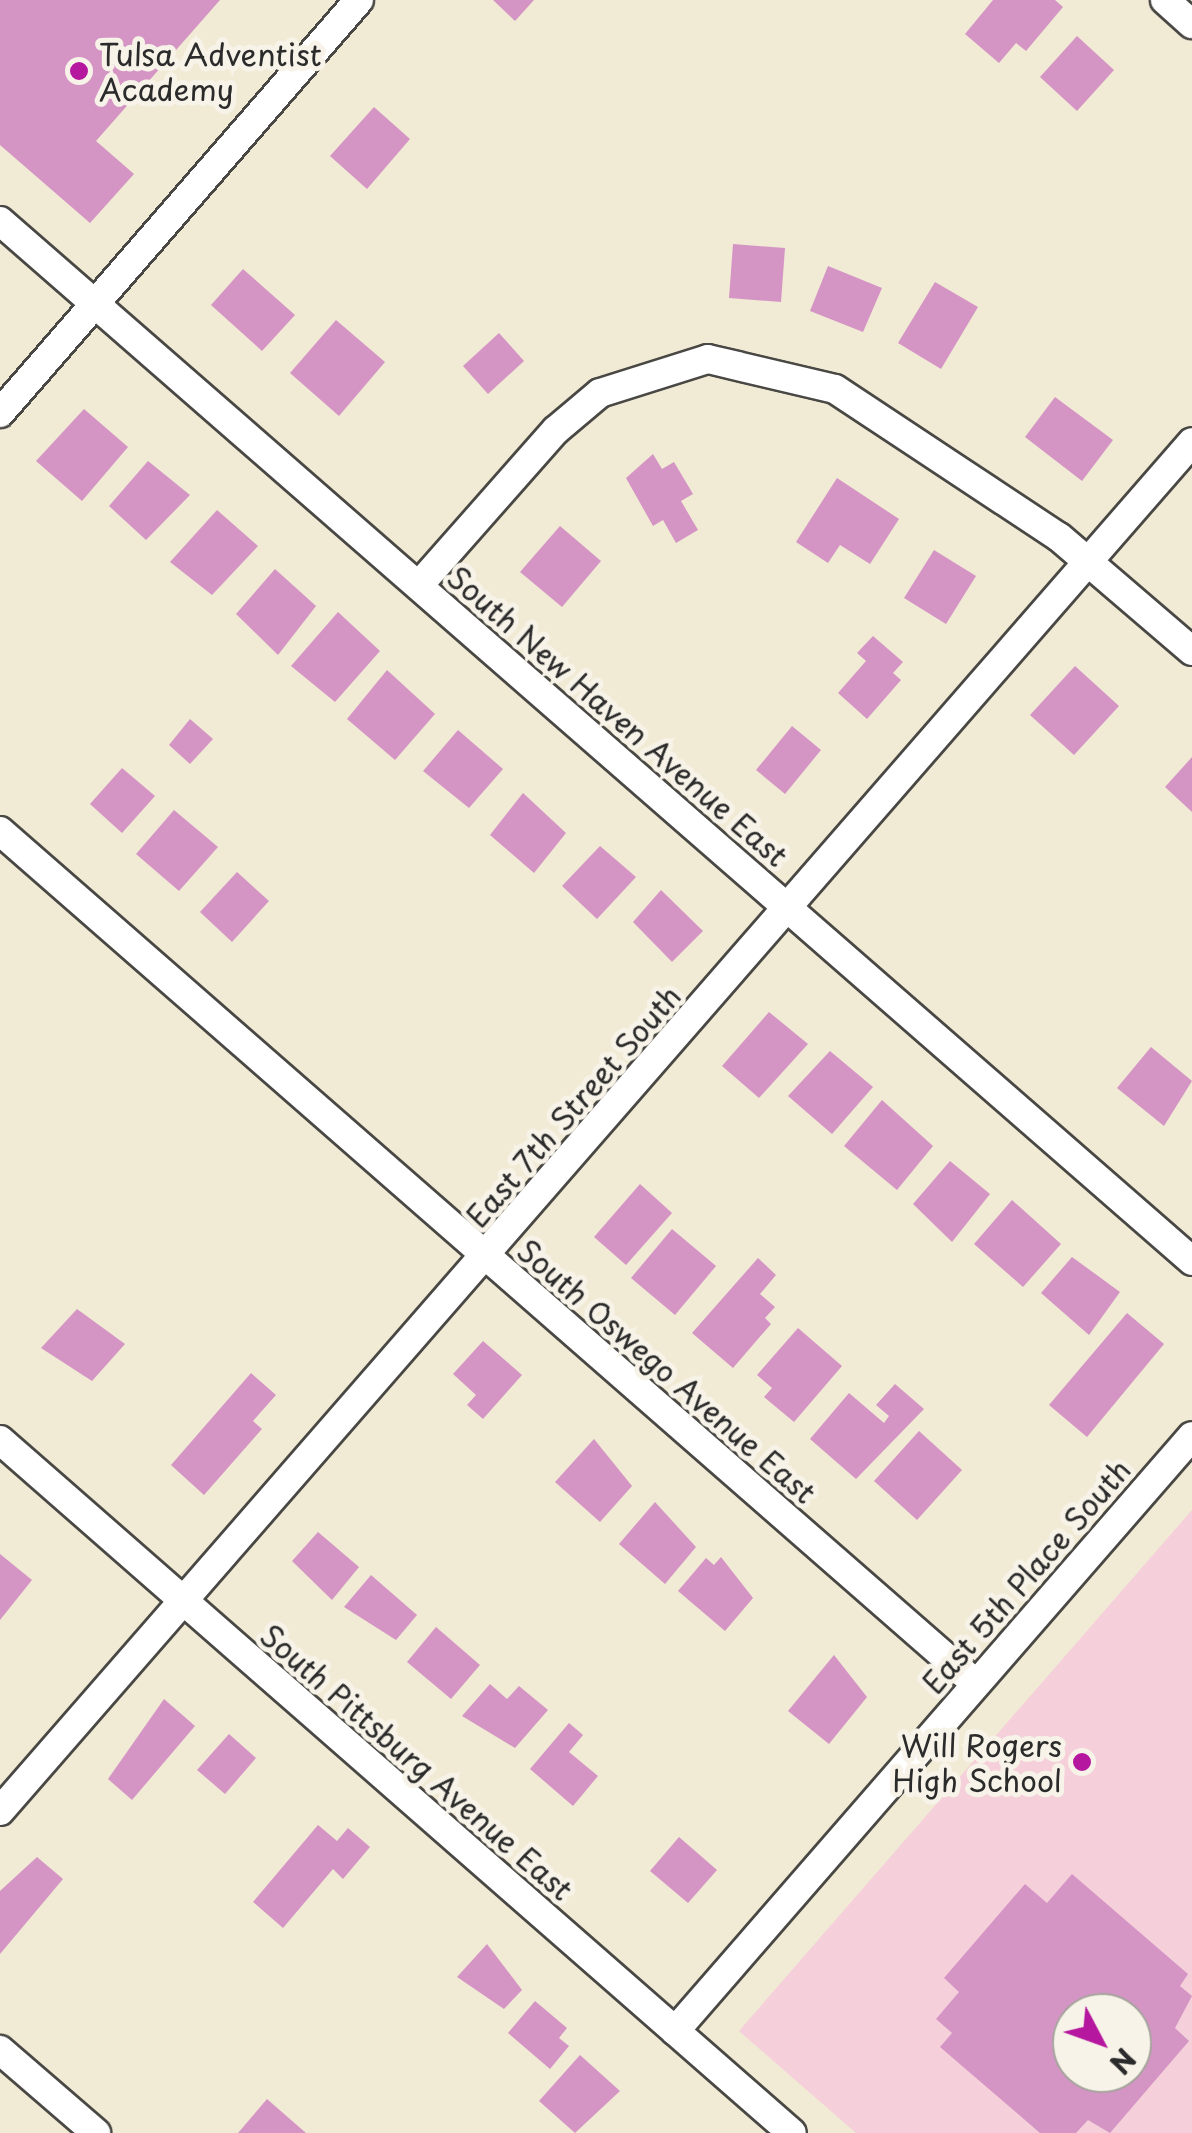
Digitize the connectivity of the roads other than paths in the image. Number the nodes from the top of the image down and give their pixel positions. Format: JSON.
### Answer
{"nodes":[{"id":1,"x":359,"y":0,"type":"edge"},
{"id":2,"x":1165,"y":0,"type":"edge"},
{"id":3,"x":1192,"y":24,"type":"edge"},
{"id":4,"x":0,"y":221,"type":"edge"},
{"id":5,"x":95,"y":304,"type":"junction"},
{"id":6,"x":0,"y":413,"type":"edge"},
{"id":7,"x":1192,"y":442,"type":"edge"},
{"id":8,"x":1090,"y":561,"type":"junction"},
{"id":9,"x":420,"y":584,"type":"junction"},
{"id":10,"x":1192,"y":651,"type":"edge"},
{"id":11,"x":0,"y":831,"type":"edge"},
{"id":12,"x":789,"y":910,"type":"junction"},
{"id":13,"x":484,"y":1255,"type":"junction"},
{"id":14,"x":1192,"y":1261,"type":"edge"},
{"id":15,"x":1192,"y":1436,"type":"edge"},
{"id":16,"x":0,"y":1440,"type":"edge"},
{"id":17,"x":184,"y":1602,"type":"junction"},
{"id":18,"x":975,"y":1683,"type":"junction"},
{"id":19,"x":0,"y":1811,"type":"edge"},
{"id":20,"x":675,"y":2031,"type":"junction"},
{"id":21,"x":0,"y":2050,"type":"edge"},
{"id":22,"x":96,"y":2133,"type":"edge"},
{"id":23,"x":792,"y":2133,"type":"edge"}],
"edges":[{"from":1,"to":5,"type":"street"},
{"from":2,"to":3,"type":"street"},
{"from":4,"to":5,"type":"street","name":"South New Haven Avenue East"},
{"from":5,"to":6,"type":"street"},
{"from":5,"to":9,"type":"street","name":"South New Haven Avenue East"},
{"from":7,"to":8,"type":"street","name":"East 7th Street South"},
{"from":8,"to":9,"type":"street"},
{"from":8,"to":10,"type":"street"},
{"from":8,"to":12,"type":"street","name":"East 7th Street South"},
{"from":9,"to":12,"type":"street","name":"South New Haven Avenue East"},
{"from":11,"to":13,"type":"street","name":"South Oswego Avenue East"},
{"from":12,"to":13,"type":"street","name":"East 7th Street South"},
{"from":12,"to":14,"type":"street","name":"South New Haven Avenue East"},
{"from":13,"to":17,"type":"street","name":"East 7th Street South"},
{"from":13,"to":18,"type":"street","name":"South Oswego Avenue East"},
{"from":15,"to":18,"type":"street","name":"East 5th Place South"},
{"from":16,"to":17,"type":"street","name":"South Pittsburg Avenue East"},
{"from":17,"to":19,"type":"street","name":"East 7th Street South"},
{"from":17,"to":20,"type":"street","name":"South Pittsburg Avenue East"},
{"from":18,"to":20,"type":"street","name":"East 5th Place South"},
{"from":20,"to":23,"type":"street","name":"South Pittsburg Avenue East"},
{"from":21,"to":22,"type":"street"}]}
